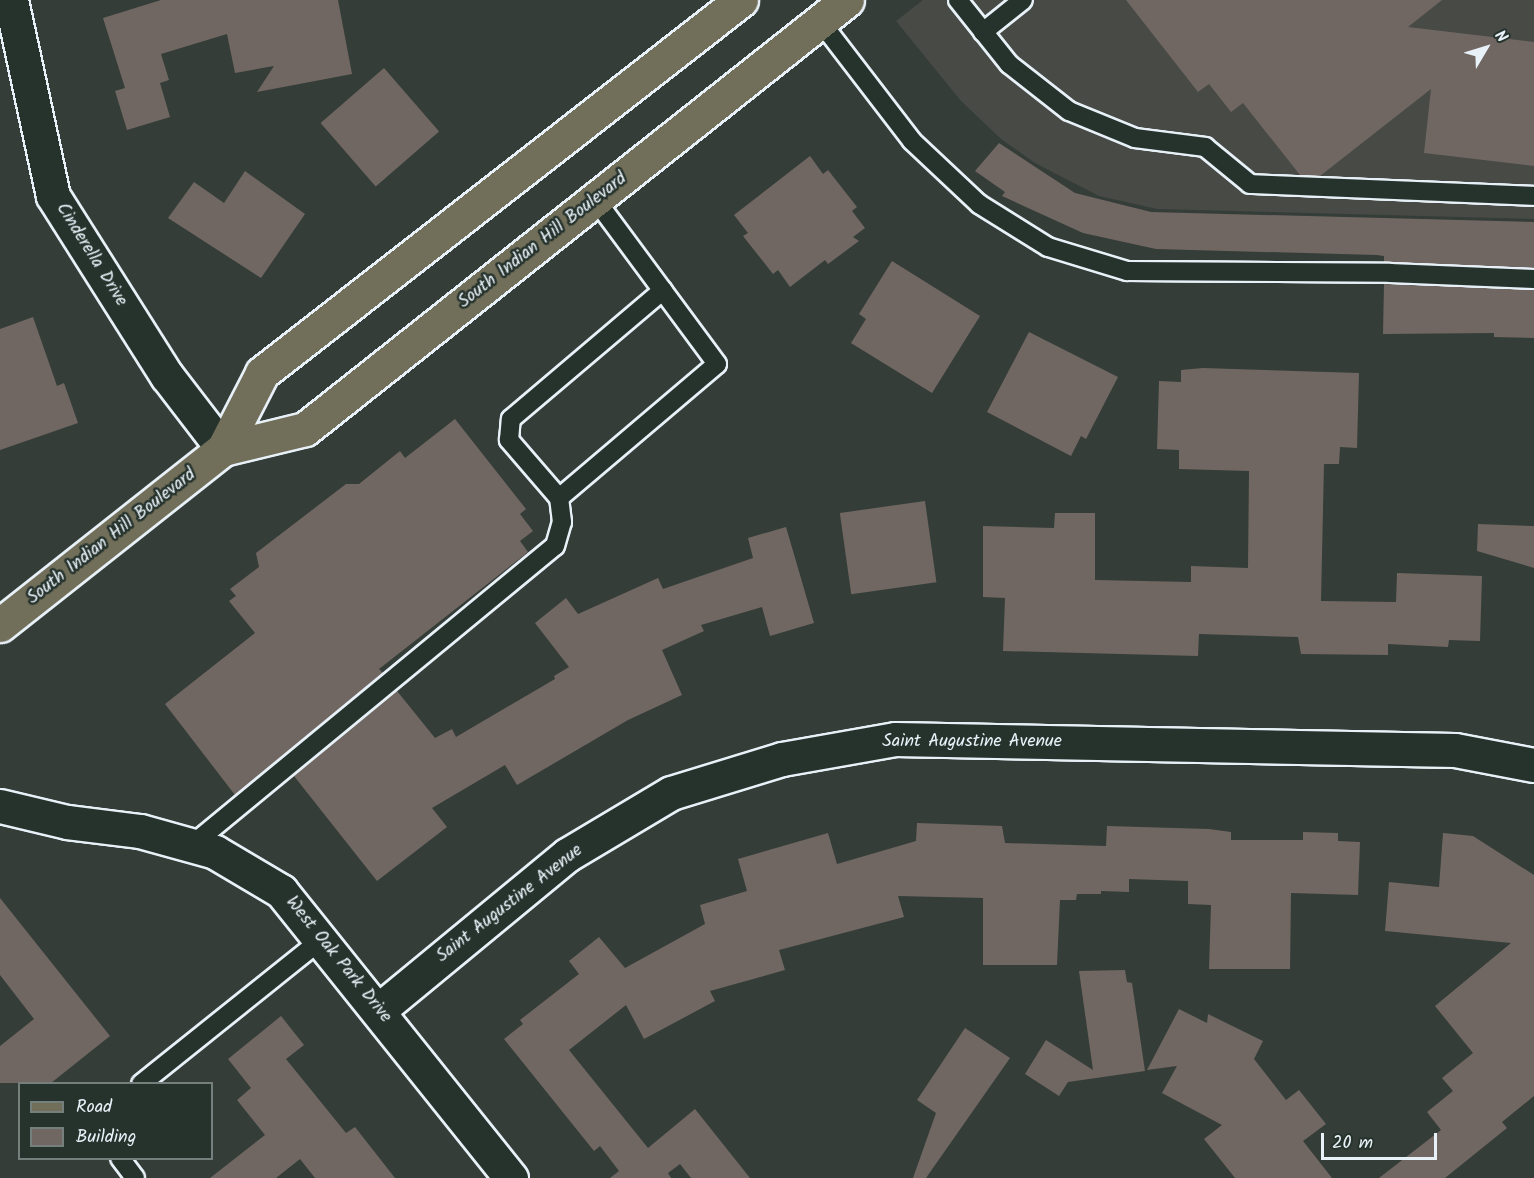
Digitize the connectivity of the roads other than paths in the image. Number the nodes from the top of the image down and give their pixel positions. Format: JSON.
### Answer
{"nodes":[{"id":1,"x":11,"y":0,"type":"edge"},
{"id":2,"x":741,"y":0,"type":"edge"},
{"id":3,"x":847,"y":0,"type":"edge"},
{"id":4,"x":958,"y":0,"type":"edge"},
{"id":5,"x":1023,"y":0,"type":"edge"},
{"id":6,"x":820,"y":21,"type":"junction"},
{"id":7,"x":982,"y":32,"type":"junction"},
{"id":8,"x":1534,"y":196,"type":"edge"},
{"id":9,"x":595,"y":199,"type":"junction"},
{"id":10,"x":1534,"y":279,"type":"edge"},
{"id":11,"x":663,"y":290,"type":"junction"},
{"id":12,"x":223,"y":449,"type":"junction"},
{"id":13,"x":559,"y":498,"type":"junction"},
{"id":14,"x":0,"y":625,"type":"edge"},
{"id":15,"x":1534,"y":765,"type":"edge"},
{"id":16,"x":0,"y":806,"type":"edge"},
{"id":17,"x":192,"y":846,"type":"junction"},
{"id":18,"x":321,"y":940,"type":"junction"},
{"id":19,"x":379,"y":1010,"type":"junction"},
{"id":20,"x":142,"y":1082,"type":"edge"},
{"id":21,"x":122,"y":1160,"type":"edge"},
{"id":22,"x":135,"y":1178,"type":"edge"},
{"id":23,"x":511,"y":1178,"type":"edge"}],
"edges":[{"from":1,"to":12,"type":"street","name":"Cinderella Drive"},
{"from":2,"to":12,"type":"main road","name":"South Indian Hill Boulevard"},
{"from":3,"to":6,"type":"main road","name":"South Indian Hill Boulevard"},
{"from":4,"to":7,"type":"lane"},
{"from":5,"to":7,"type":"lane"},
{"from":6,"to":9,"type":"main road","name":"South Indian Hill Boulevard"},
{"from":6,"to":10,"type":"lane"},
{"from":7,"to":8,"type":"lane"},
{"from":9,"to":11,"type":"lane"},
{"from":9,"to":12,"type":"main road","name":"South Indian Hill Boulevard"},
{"from":11,"to":13,"type":"lane"},
{"from":11,"to":13,"type":"lane"},
{"from":12,"to":14,"type":"main road","name":"South Indian Hill Boulevard"},
{"from":13,"to":17,"type":"lane"},
{"from":15,"to":19,"type":"street","name":"Saint Augustine Avenue"},
{"from":16,"to":17,"type":"street","name":"West Oak Park Drive"},
{"from":17,"to":18,"type":"street","name":"West Oak Park Drive"},
{"from":18,"to":19,"type":"street","name":"West Oak Park Drive"},
{"from":18,"to":20,"type":"lane"},
{"from":19,"to":23,"type":"street","name":"West Oak Park Drive"},
{"from":21,"to":22,"type":"lane"}]}
